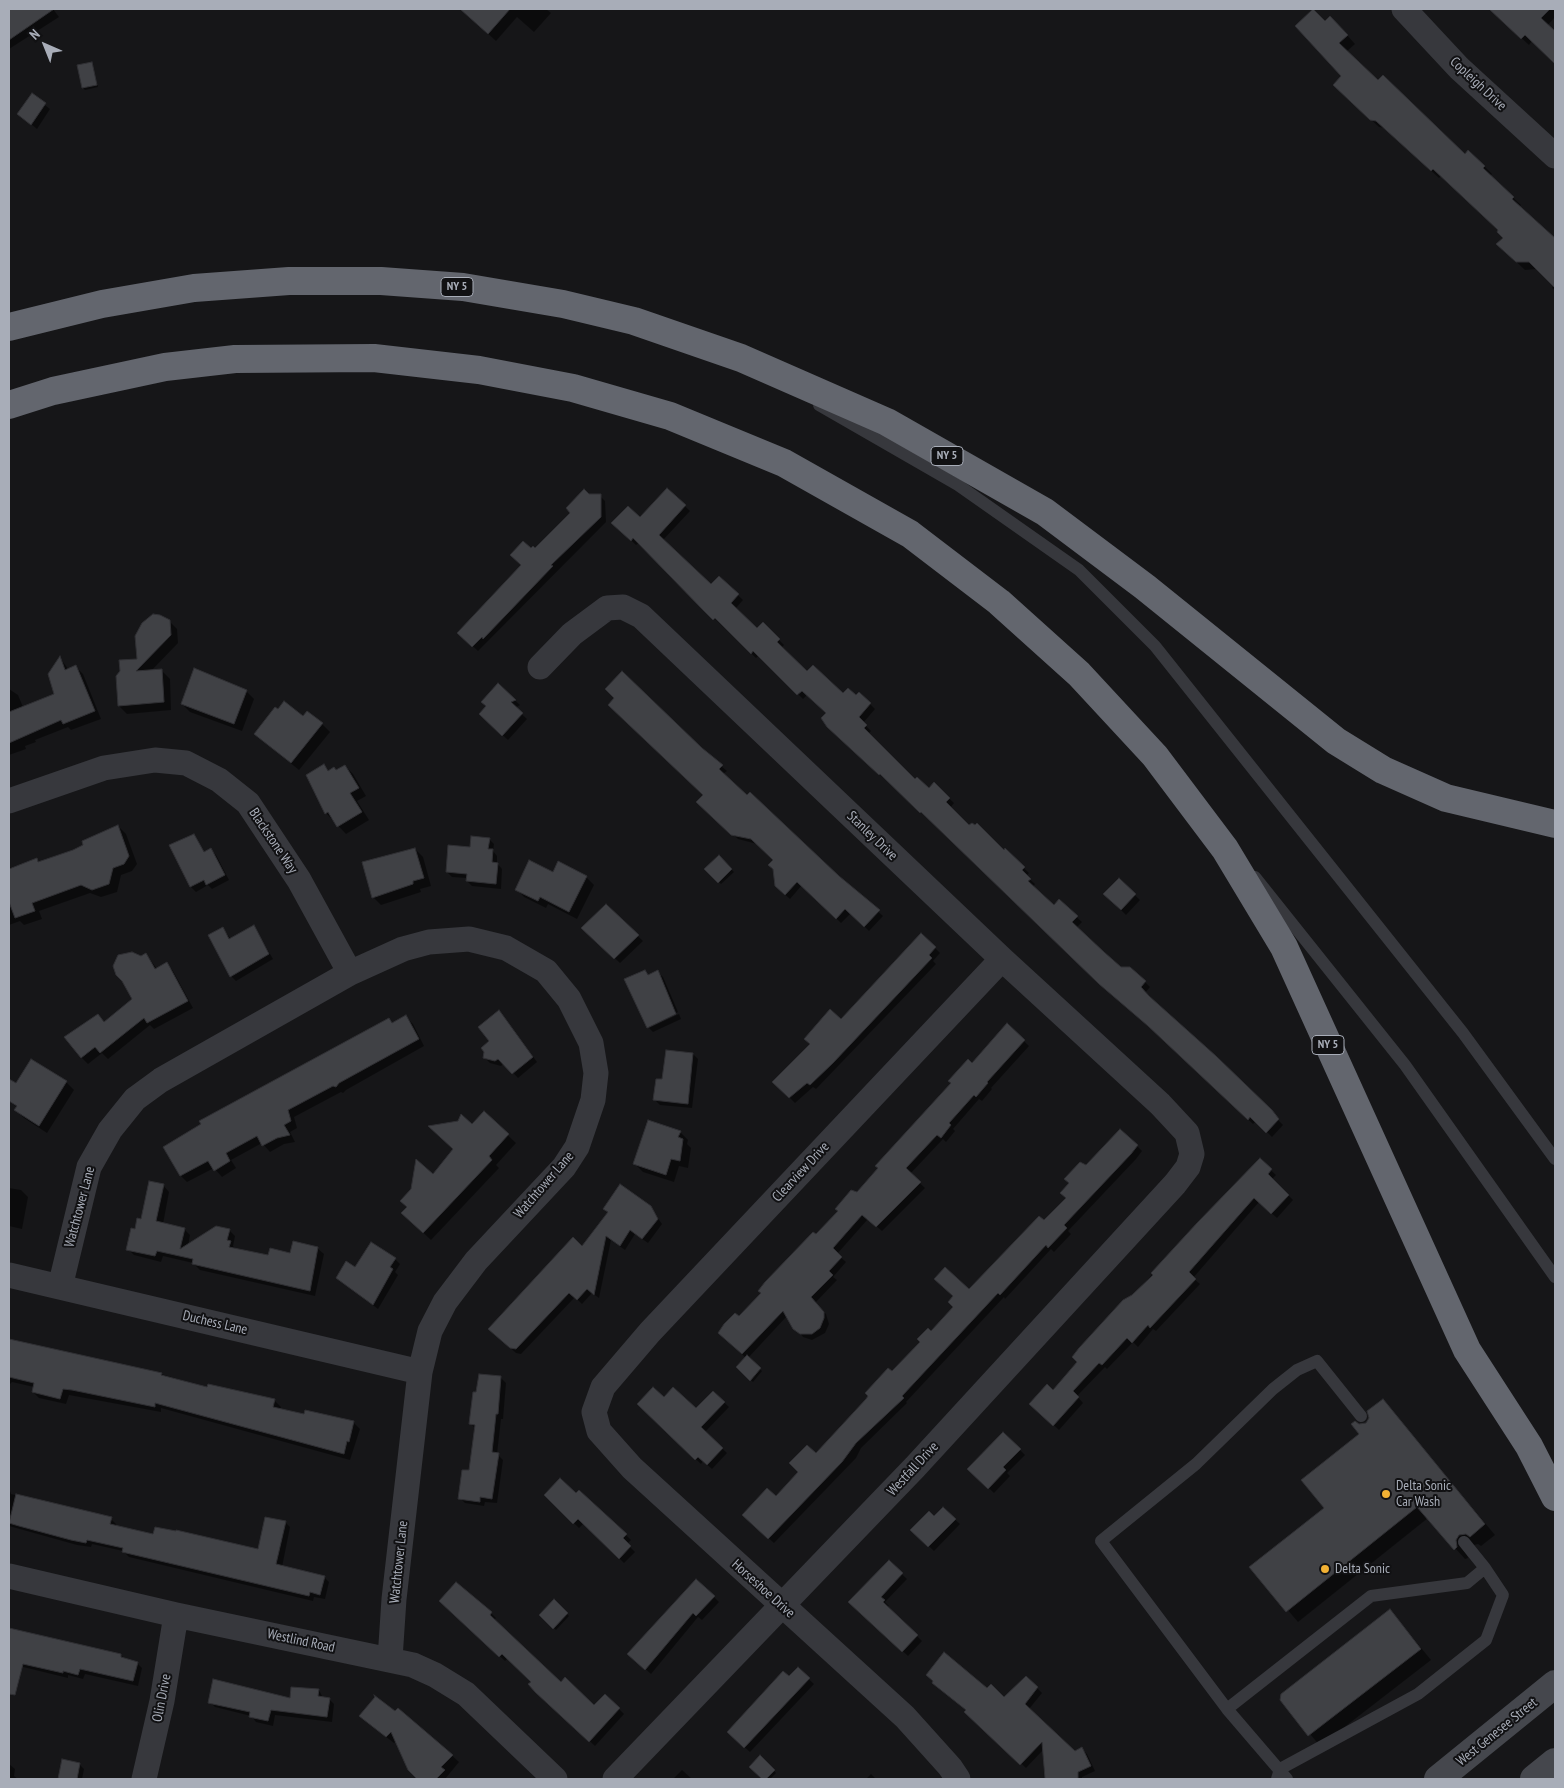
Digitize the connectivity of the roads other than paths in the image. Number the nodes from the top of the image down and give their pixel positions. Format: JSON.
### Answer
{"nodes":[{"id":1,"x":1404,"y":9,"type":"edge"},
{"id":2,"x":1555,"y":156,"type":"edge"},
{"id":3,"x":9,"y":327,"type":"edge"},
{"id":4,"x":725,"y":352,"type":"junction"},
{"id":5,"x":9,"y":405,"type":"edge"},
{"id":6,"x":540,"y":667,"type":"dead end"},
{"id":7,"x":1157,"y":758,"type":"junction"},
{"id":8,"x":9,"y":801,"type":"edge"},
{"id":9,"x":1555,"y":824,"type":"edge"},
{"id":10,"x":1002,"y":959,"type":"junction"},
{"id":11,"x":350,"y":973,"type":"junction"},
{"id":12,"x":1191,"y":1145,"type":"joint"},
{"id":13,"x":1555,"y":1159,"type":"edge"},
{"id":14,"x":9,"y":1275,"type":"edge"},
{"id":15,"x":1555,"y":1277,"type":"edge"},
{"id":16,"x":60,"y":1287,"type":"junction"},
{"id":17,"x":420,"y":1372,"type":"junction"},
{"id":18,"x":603,"y":1387,"type":"joint"},
{"id":19,"x":1361,"y":1416,"type":"dead end"},
{"id":20,"x":1529,"y":1446,"type":"junction"},
{"id":21,"x":1555,"y":1478,"type":"edge"},
{"id":22,"x":1555,"y":1497,"type":"edge"},
{"id":23,"x":1464,"y":1542,"type":"dead end"},
{"id":24,"x":1485,"y":1568,"type":"junction"},
{"id":25,"x":9,"y":1576,"type":"edge"},
{"id":26,"x":782,"y":1607,"type":"junction"},
{"id":27,"x":176,"y":1615,"type":"junction"},
{"id":28,"x":390,"y":1659,"type":"junction"},
{"id":29,"x":1555,"y":1684,"type":"edge"},
{"id":30,"x":1227,"y":1709,"type":"junction"},
{"id":31,"x":1555,"y":1762,"type":"edge"},
{"id":32,"x":1281,"y":1776,"type":"edge"},
{"id":33,"x":144,"y":1779,"type":"edge"},
{"id":34,"x":555,"y":1779,"type":"edge"},
{"id":35,"x":615,"y":1779,"type":"edge"},
{"id":36,"x":958,"y":1779,"type":"edge"},
{"id":37,"x":1438,"y":1779,"type":"edge"},
{"id":38,"x":1534,"y":1779,"type":"edge"}],
"edges":[{"from":1,"to":2,"type":"street","name":"Copleigh Drive"},
{"from":3,"to":4,"type":"highway","number":"NY 5"},
{"from":4,"to":9,"type":"highway","number":"NY 5"},
{"from":4,"to":13,"type":"lane"},
{"from":5,"to":7,"type":"highway","number":"NY 5"},
{"from":6,"to":10,"type":"street","name":"Stanley Drive"},
{"from":7,"to":15,"type":"lane"},
{"from":7,"to":20,"type":"highway","number":"NY 5"},
{"from":8,"to":11,"type":"street","name":"Blackstone Way"},
{"from":10,"to":12,"type":"street","name":"Stanley Drive"},
{"from":10,"to":18,"type":"street","name":"Clearview Drive"},
{"from":11,"to":16,"type":"street","name":"Watchtower Lane"},
{"from":11,"to":17,"type":"street","name":"Watchtower Lane"},
{"from":12,"to":26,"type":"street","name":"Westfall Drive"},
{"from":14,"to":16,"type":"street","name":"Duchess Lane"},
{"from":16,"to":17,"type":"street","name":"Duchess Lane"},
{"from":17,"to":28,"type":"street","name":"Watchtower Lane"},
{"from":18,"to":26,"type":"street","name":"Horseshoe Drive"},
{"from":19,"to":30,"type":"lane"},
{"from":20,"to":21,"type":"highway","number":"NY 5"},
{"from":20,"to":22,"type":"highway"},
{"from":23,"to":24,"type":"lane"},
{"from":24,"to":30,"type":"lane"},
{"from":24,"to":32,"type":"lane"},
{"from":25,"to":27,"type":"street","name":"Westlind Road"},
{"from":26,"to":35,"type":"street","name":"Westfall Drive"},
{"from":26,"to":36,"type":"street","name":"Horseshoe Drive"},
{"from":27,"to":28,"type":"street","name":"Westlind Road"},
{"from":27,"to":33,"type":"street","name":"Olin Drive"},
{"from":28,"to":34,"type":"street","name":"Westlind Road"},
{"from":29,"to":37,"type":"main road","name":"West Genesee Street"},
{"from":30,"to":32,"type":"lane"},
{"from":31,"to":38,"type":"main road"}]}
